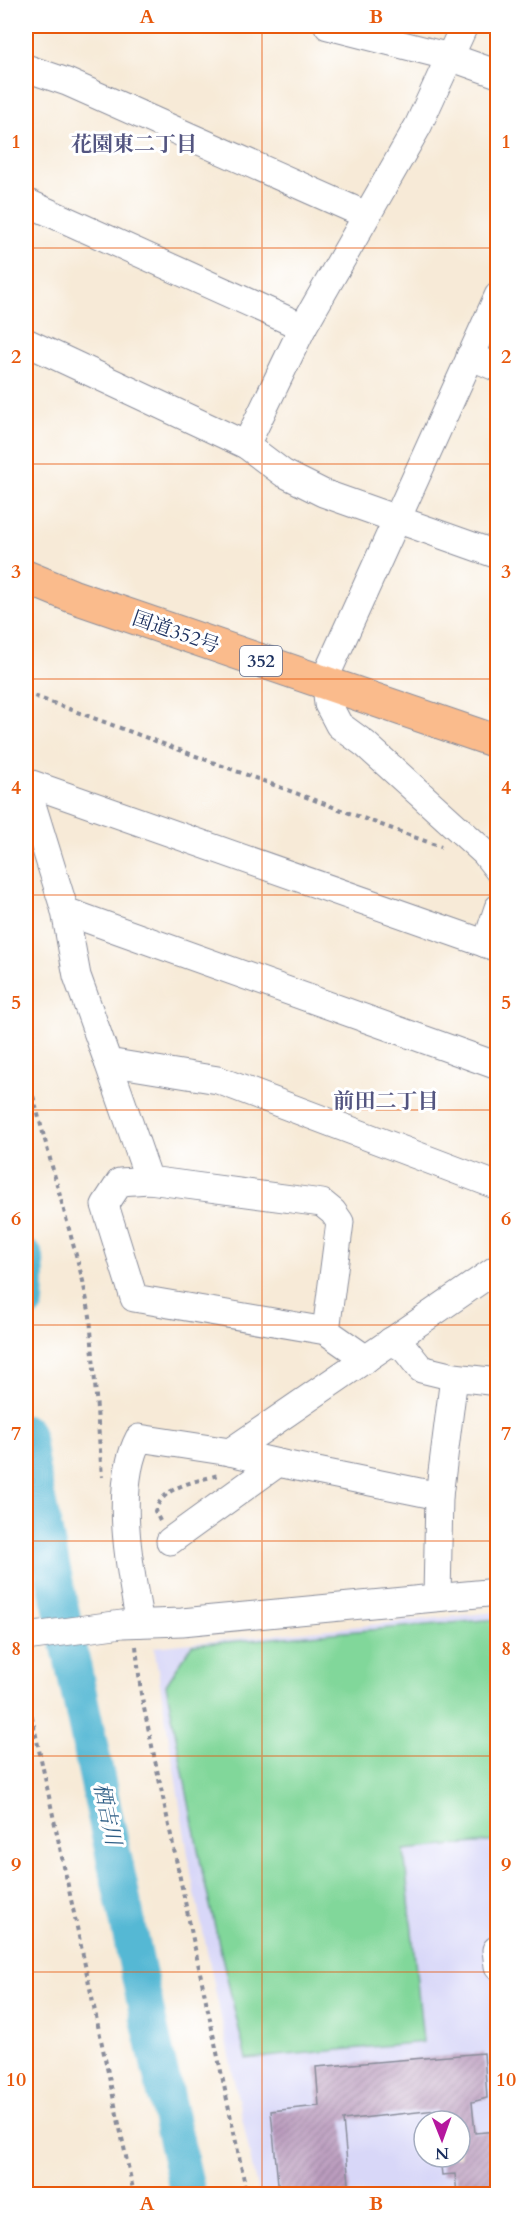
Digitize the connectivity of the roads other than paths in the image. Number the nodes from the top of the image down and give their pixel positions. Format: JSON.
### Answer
{"nodes":[{"id":1,"x":328,"y":26,"type":"edge"},
{"id":2,"x":464,"y":26,"type":"edge"},
{"id":3,"x":450,"y":57,"type":"junction"},
{"id":4,"x":26,"y":68,"type":"edge"},
{"id":5,"x":498,"y":74,"type":"edge"},
{"id":6,"x":26,"y":202,"type":"edge"},
{"id":7,"x":366,"y":215,"type":"junction"},
{"id":8,"x":498,"y":296,"type":"edge"},
{"id":9,"x":303,"y":327,"type":"junction"},
{"id":10,"x":26,"y":342,"type":"edge"},
{"id":11,"x":470,"y":356,"type":"junction"},
{"id":12,"x":498,"y":368,"type":"edge"},
{"id":13,"x":246,"y":445,"type":"junction"},
{"id":14,"x":397,"y":519,"type":"junction"},
{"id":15,"x":498,"y":555,"type":"edge"},
{"id":16,"x":26,"y":577,"type":"edge"},
{"id":17,"x":326,"y":684,"type":"junction"},
{"id":18,"x":498,"y":742,"type":"edge"},
{"id":19,"x":26,"y":784,"type":"edge"},
{"id":20,"x":498,"y":870,"type":"edge"},
{"id":21,"x":498,"y":909,"type":"edge"},
{"id":22,"x":65,"y":911,"type":"junction"},
{"id":23,"x":492,"y":946,"type":"edge"},
{"id":24,"x":108,"y":1062,"type":"junction"},
{"id":25,"x":498,"y":1066,"type":"edge"},
{"id":26,"x":149,"y":1180,"type":"junction"},
{"id":27,"x":498,"y":1186,"type":"edge"},
{"id":28,"x":498,"y":1268,"type":"edge"},
{"id":29,"x":326,"y":1331,"type":"junction"},
{"id":30,"x":391,"y":1341,"type":"junction"},
{"id":31,"x":366,"y":1359,"type":"junction"},
{"id":32,"x":454,"y":1377,"type":"junction"},
{"id":33,"x":498,"y":1382,"type":"edge"},
{"id":34,"x":230,"y":1452,"type":"junction"},
{"id":35,"x":278,"y":1463,"type":"junction"},
{"id":36,"x":439,"y":1496,"type":"junction"},
{"id":37,"x":170,"y":1541,"type":"dead end"},
{"id":38,"x":498,"y":1592,"type":"edge"},
{"id":39,"x":437,"y":1597,"type":"junction"},
{"id":40,"x":132,"y":1630,"type":"junction"},
{"id":41,"x":26,"y":1637,"type":"edge"}],
"edges":[{"from":1,"to":3,"type":"street"},
{"from":2,"to":3,"type":"street"},
{"from":3,"to":5,"type":"street"},
{"from":3,"to":7,"type":"street"},
{"from":4,"to":7,"type":"street"},
{"from":6,"to":9,"type":"street"},
{"from":7,"to":9,"type":"street"},
{"from":8,"to":11,"type":"street"},
{"from":9,"to":13,"type":"street"},
{"from":10,"to":13,"type":"street"},
{"from":11,"to":12,"type":"street"},
{"from":11,"to":14,"type":"street"},
{"from":13,"to":14,"type":"street"},
{"from":14,"to":15,"type":"street"},
{"from":14,"to":17,"type":"street"},
{"from":16,"to":17,"type":"highway","name":"国道352号","number":"352"},
{"from":17,"to":18,"type":"highway","name":"国道352号","number":"352"},
{"from":17,"to":20,"type":"street"},
{"from":19,"to":22,"type":"street"},
{"from":19,"to":23,"type":"street"},
{"from":21,"to":23,"type":"street"},
{"from":22,"to":24,"type":"street"},
{"from":22,"to":25,"type":"street"},
{"from":24,"to":26,"type":"street"},
{"from":24,"to":27,"type":"street"},
{"from":26,"to":29,"type":"street"},
{"from":26,"to":29,"type":"street"},
{"from":28,"to":30,"type":"street"},
{"from":29,"to":31,"type":"street"},
{"from":30,"to":31,"type":"street"},
{"from":30,"to":32,"type":"street"},
{"from":31,"to":34,"type":"street"},
{"from":32,"to":33,"type":"street"},
{"from":32,"to":36,"type":"street"},
{"from":34,"to":35,"type":"street"},
{"from":34,"to":40,"type":"street"},
{"from":35,"to":36,"type":"street"},
{"from":35,"to":37,"type":"street"},
{"from":36,"to":39,"type":"street"},
{"from":38,"to":39,"type":"street"},
{"from":39,"to":40,"type":"street"},
{"from":40,"to":41,"type":"street"}]}
